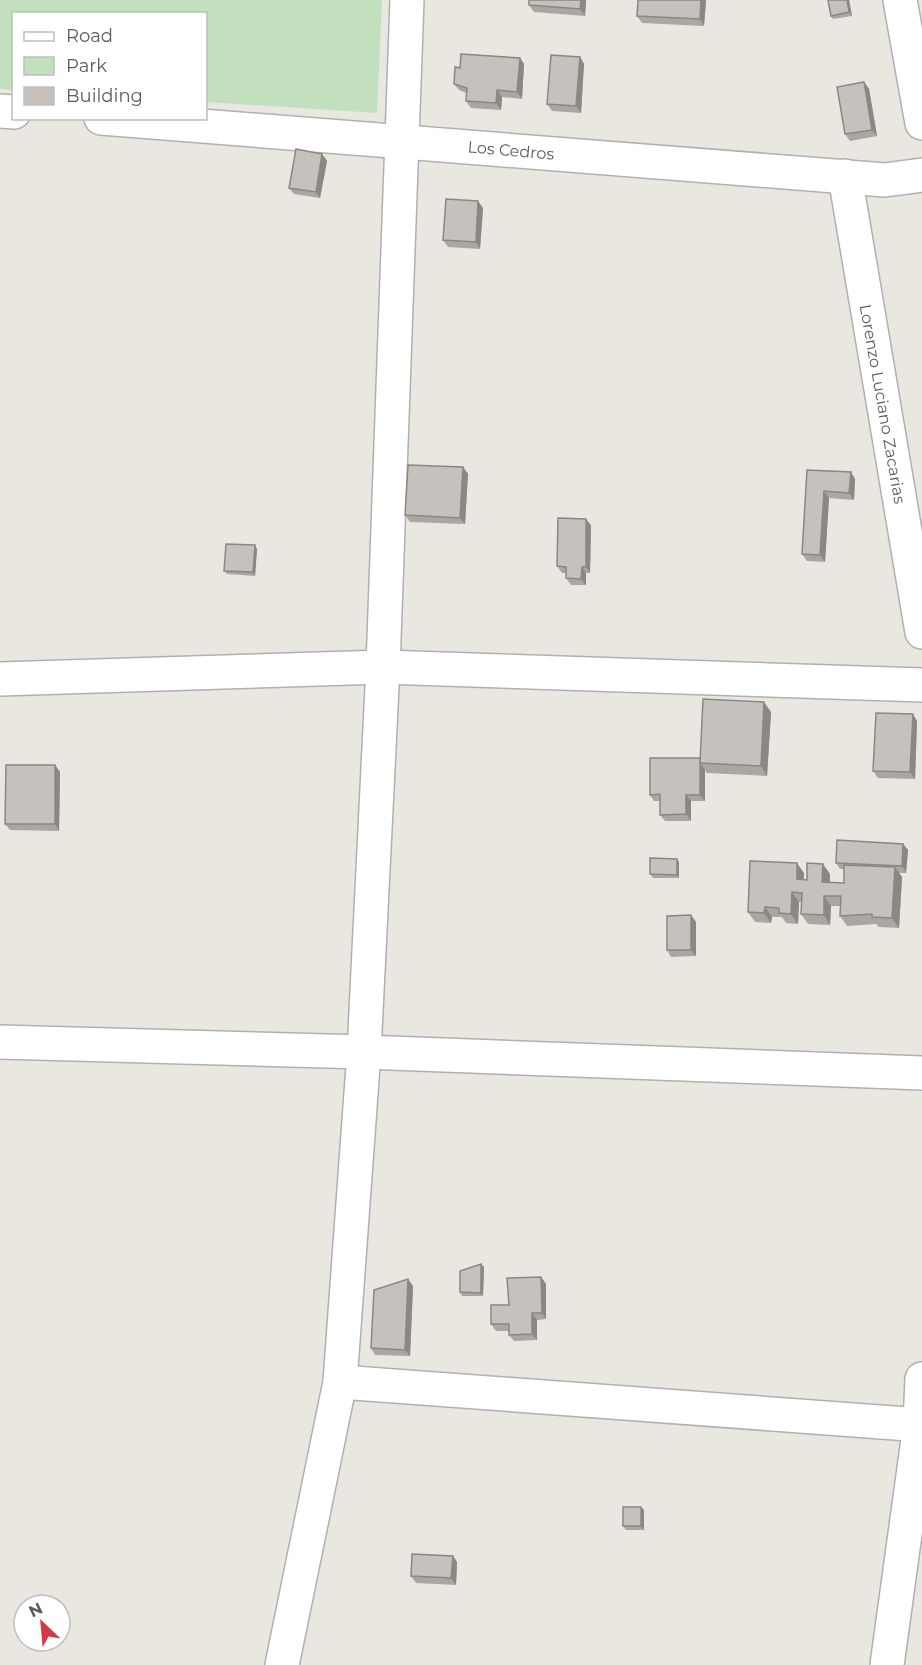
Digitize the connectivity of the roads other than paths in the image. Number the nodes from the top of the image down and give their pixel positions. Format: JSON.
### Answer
{"nodes":[{"id":1,"x":406,"y":0,"type":"edge"},
{"id":2,"x":900,"y":0,"type":"edge"},
{"id":3,"x":126,"y":120,"type":"edge"},
{"id":4,"x":922,"y":123,"type":"edge"},
{"id":5,"x":404,"y":141,"type":"junction"},
{"id":6,"x":922,"y":175,"type":"edge"},
{"id":7,"x":845,"y":176,"type":"junction"},
{"id":8,"x":922,"y":632,"type":"edge"},
{"id":9,"x":383,"y":667,"type":"junction"},
{"id":10,"x":0,"y":679,"type":"edge"},
{"id":11,"x":922,"y":685,"type":"edge"},
{"id":12,"x":0,"y":1042,"type":"edge"},
{"id":13,"x":364,"y":1052,"type":"junction"},
{"id":14,"x":922,"y":1073,"type":"edge"},
{"id":15,"x":922,"y":1379,"type":"edge"},
{"id":16,"x":340,"y":1382,"type":"junction"},
{"id":17,"x":921,"y":1425,"type":"edge"},
{"id":18,"x":282,"y":1665,"type":"edge"},
{"id":19,"x":887,"y":1665,"type":"edge"}],
"edges":[{"from":1,"to":5,"type":"street"},
{"from":2,"to":4,"type":"street"},
{"from":3,"to":5,"type":"street","name":"Los Cedros"},
{"from":5,"to":7,"type":"street","name":"Los Cedros"},
{"from":5,"to":9,"type":"street"},
{"from":6,"to":7,"type":"street","name":"Los Cedros"},
{"from":7,"to":8,"type":"street","name":"Lorenzo Luciano Zacarias"},
{"from":9,"to":10,"type":"street"},
{"from":9,"to":11,"type":"street"},
{"from":9,"to":13,"type":"street"},
{"from":12,"to":13,"type":"street"},
{"from":13,"to":14,"type":"street"},
{"from":13,"to":16,"type":"street"},
{"from":15,"to":17,"type":"street"},
{"from":16,"to":17,"type":"street"},
{"from":16,"to":18,"type":"street"},
{"from":17,"to":19,"type":"street"}]}
